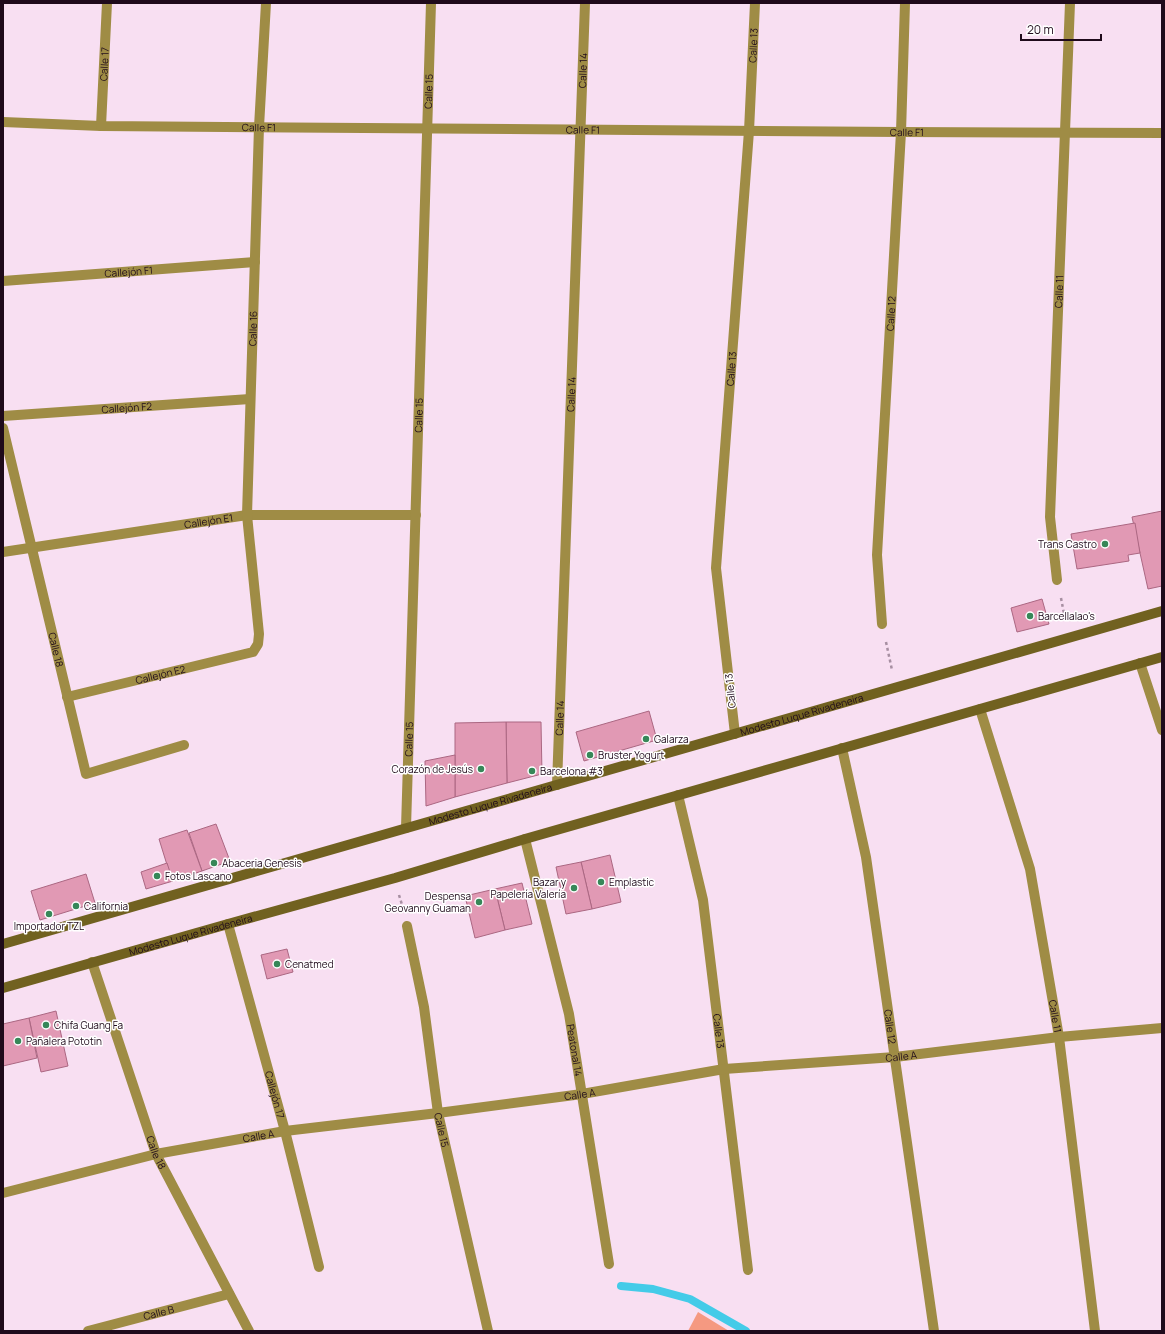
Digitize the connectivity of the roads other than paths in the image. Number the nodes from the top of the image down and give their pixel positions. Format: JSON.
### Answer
{"nodes":[{"id":1,"x":107,"y":3,"type":"edge"},
{"id":2,"x":266,"y":3,"type":"edge"},
{"id":3,"x":431,"y":3,"type":"edge"},
{"id":4,"x":585,"y":3,"type":"edge"},
{"id":5,"x":754,"y":3,"type":"edge"},
{"id":6,"x":905,"y":3,"type":"edge"},
{"id":7,"x":1070,"y":3,"type":"edge"},
{"id":8,"x":3,"y":122,"type":"edge"},
{"id":9,"x":101,"y":126,"type":"junction"},
{"id":10,"x":258,"y":127,"type":"junction"},
{"id":11,"x":427,"y":128,"type":"junction"},
{"id":12,"x":580,"y":129,"type":"junction"},
{"id":13,"x":749,"y":130,"type":"junction"},
{"id":14,"x":901,"y":132,"type":"junction"},
{"id":15,"x":1065,"y":132,"type":"junction"},
{"id":16,"x":1162,"y":133,"type":"edge"},
{"id":17,"x":254,"y":262,"type":"junction"},
{"id":18,"x":3,"y":281,"type":"edge"},
{"id":19,"x":250,"y":399,"type":"junction"},
{"id":20,"x":3,"y":416,"type":"edge"},
{"id":21,"x":3,"y":428,"type":"edge"},
{"id":22,"x":247,"y":515,"type":"junction"},
{"id":23,"x":416,"y":515,"type":"junction"},
{"id":24,"x":32,"y":548,"type":"junction"},
{"id":25,"x":3,"y":552,"type":"edge"},
{"id":26,"x":1057,"y":580,"type":"dead end"},
{"id":27,"x":1162,"y":611,"type":"edge"},
{"id":28,"x":882,"y":624,"type":"road end"},
{"id":29,"x":253,"y":652,"type":"joint"},
{"id":30,"x":1162,"y":656,"type":"edge"},
{"id":31,"x":1140,"y":663,"type":"junction"},
{"id":32,"x":68,"y":697,"type":"junction"},
{"id":33,"x":980,"y":709,"type":"junction"},
{"id":34,"x":1162,"y":730,"type":"edge"},
{"id":35,"x":735,"y":734,"type":"junction"},
{"id":36,"x":184,"y":745,"type":"dead end"},
{"id":37,"x":842,"y":748,"type":"junction"},
{"id":38,"x":557,"y":785,"type":"junction"},
{"id":39,"x":678,"y":795,"type":"junction"},
{"id":40,"x":406,"y":828,"type":"junction"},
{"id":41,"x":525,"y":839,"type":"junction"},
{"id":42,"x":228,"y":924,"type":"junction"},
{"id":43,"x":407,"y":926,"type":"road end"},
{"id":44,"x":3,"y":944,"type":"edge"},
{"id":45,"x":92,"y":962,"type":"junction"},
{"id":46,"x":3,"y":988,"type":"edge"},
{"id":47,"x":1162,"y":1028,"type":"edge"},
{"id":48,"x":1059,"y":1037,"type":"junction"},
{"id":49,"x":895,"y":1056,"type":"junction"},
{"id":50,"x":724,"y":1069,"type":"junction"},
{"id":51,"x":582,"y":1094,"type":"junction"},
{"id":52,"x":438,"y":1113,"type":"junction"},
{"id":53,"x":285,"y":1131,"type":"junction"},
{"id":54,"x":156,"y":1154,"type":"junction"},
{"id":55,"x":3,"y":1193,"type":"edge"},
{"id":56,"x":609,"y":1264,"type":"dead end"},
{"id":57,"x":319,"y":1267,"type":"dead end"},
{"id":58,"x":748,"y":1270,"type":"dead end"},
{"id":59,"x":229,"y":1294,"type":"junction"},
{"id":60,"x":88,"y":1331,"type":"edge"},
{"id":61,"x":249,"y":1331,"type":"edge"},
{"id":62,"x":488,"y":1331,"type":"edge"},
{"id":63,"x":934,"y":1331,"type":"edge"},
{"id":64,"x":1095,"y":1331,"type":"edge"}],
"edges":[{"from":1,"to":9,"type":"street","name":"Calle 17"},
{"from":2,"to":10,"type":"street","name":"Calle 16"},
{"from":3,"to":11,"type":"street","name":"Calle 15"},
{"from":4,"to":12,"type":"street","name":"Calle 14"},
{"from":5,"to":13,"type":"street","name":"Calle 13"},
{"from":6,"to":14,"type":"street","name":"Calle 12"},
{"from":7,"to":15,"type":"street","name":"Calle 11"},
{"from":8,"to":9,"type":"street","name":"Calle F1"},
{"from":9,"to":10,"type":"street","name":"Calle F1"},
{"from":10,"to":11,"type":"street","name":"Calle F1"},
{"from":10,"to":17,"type":"street","name":"Calle 16"},
{"from":11,"to":12,"type":"street","name":"Calle F1"},
{"from":11,"to":23,"type":"street","name":"Calle 15"},
{"from":12,"to":13,"type":"street","name":"Calle F1"},
{"from":12,"to":38,"type":"street","name":"Calle 14"},
{"from":13,"to":14,"type":"street","name":"Calle F1"},
{"from":13,"to":35,"type":"street","name":"Calle 13"},
{"from":14,"to":15,"type":"street","name":"Calle F1"},
{"from":14,"to":28,"type":"street","name":"Calle 12"},
{"from":15,"to":16,"type":"street","name":"Calle F1"},
{"from":15,"to":26,"type":"street","name":"Calle 11"},
{"from":17,"to":18,"type":"street","name":"Callejón F1"},
{"from":17,"to":19,"type":"street","name":"Calle 16"},
{"from":19,"to":20,"type":"street","name":"Callejón F2"},
{"from":19,"to":22,"type":"street","name":"Calle 16"},
{"from":21,"to":24,"type":"street","name":"Calle 18"},
{"from":22,"to":23,"type":"street","name":"Callejón E1"},
{"from":22,"to":24,"type":"street","name":"Callejón E1"},
{"from":22,"to":29,"type":"street","name":"Calle 16"},
{"from":23,"to":40,"type":"street","name":"Calle 15"},
{"from":24,"to":25,"type":"street","name":"Callejón E1"},
{"from":24,"to":32,"type":"street","name":"Calle 18"},
{"from":27,"to":35,"type":"street","name":"Modesto Luque Rivadeneira"},
{"from":29,"to":32,"type":"street","name":"Callejón E2"},
{"from":30,"to":31,"type":"street","name":"Modesto Luque Rivadeneira"},
{"from":31,"to":33,"type":"street","name":"Modesto Luque Rivadeneira"},
{"from":31,"to":34,"type":"street"},
{"from":32,"to":36,"type":"street","name":"Calle 18"},
{"from":33,"to":37,"type":"street","name":"Modesto Luque Rivadeneira"},
{"from":33,"to":48,"type":"street","name":"Calle 11"},
{"from":35,"to":38,"type":"street","name":"Modesto Luque Rivadeneira"},
{"from":37,"to":39,"type":"street","name":"Modesto Luque Rivadeneira"},
{"from":37,"to":49,"type":"street","name":"Calle 12"},
{"from":38,"to":40,"type":"street","name":"Modesto Luque Rivadeneira"},
{"from":39,"to":41,"type":"street","name":"Modesto Luque Rivadeneira"},
{"from":39,"to":50,"type":"street","name":"Calle 13"},
{"from":40,"to":44,"type":"street","name":"Modesto Luque Rivadeneira"},
{"from":41,"to":42,"type":"street","name":"Modesto Luque Rivadeneira"},
{"from":41,"to":51,"type":"street","name":"Peatonal 14"},
{"from":42,"to":45,"type":"street","name":"Modesto Luque Rivadeneira"},
{"from":42,"to":53,"type":"street","name":"Callejón 17"},
{"from":43,"to":52,"type":"street","name":"Calle 15"},
{"from":45,"to":46,"type":"street","name":"Modesto Luque Rivadeneira"},
{"from":45,"to":54,"type":"street","name":"Calle 18"},
{"from":47,"to":48,"type":"street","name":"Calle A"},
{"from":48,"to":49,"type":"street","name":"Calle A"},
{"from":48,"to":64,"type":"street","name":"Calle 11"},
{"from":49,"to":50,"type":"street","name":"Calle A"},
{"from":49,"to":63,"type":"street","name":"Calle 12"},
{"from":50,"to":51,"type":"street","name":"Calle A"},
{"from":50,"to":58,"type":"street","name":"Calle 13"},
{"from":51,"to":52,"type":"street","name":"Calle A"},
{"from":51,"to":56,"type":"street","name":"Peatonal 14"},
{"from":52,"to":53,"type":"street","name":"Calle A"},
{"from":52,"to":62,"type":"street","name":"Calle 15"},
{"from":53,"to":54,"type":"street","name":"Calle A"},
{"from":53,"to":57,"type":"street","name":"Callejón 17"},
{"from":54,"to":55,"type":"street","name":"Calle A"},
{"from":54,"to":59,"type":"street","name":"Calle 18"},
{"from":59,"to":60,"type":"street","name":"Calle B"},
{"from":59,"to":61,"type":"street","name":"Calle 18"}]}
